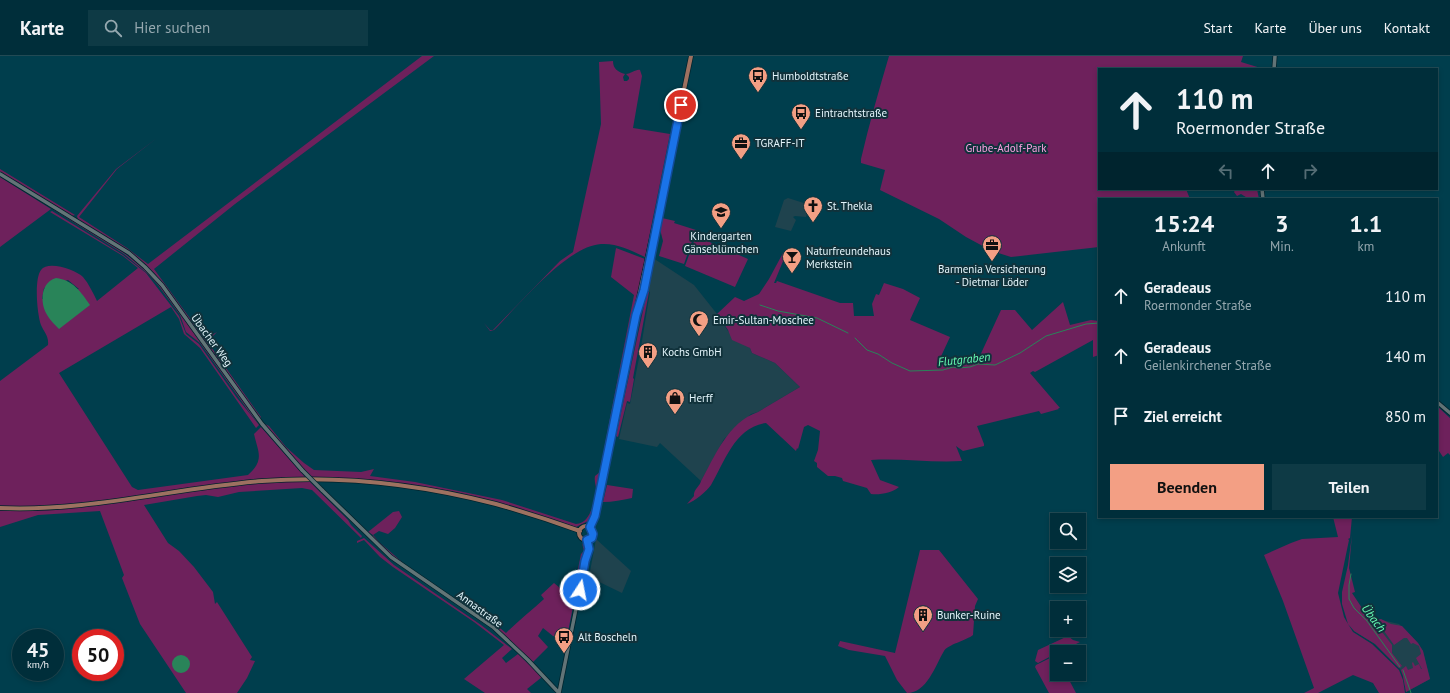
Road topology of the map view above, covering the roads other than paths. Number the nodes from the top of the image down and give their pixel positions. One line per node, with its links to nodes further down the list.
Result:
1 (691, 56): 8 (main road)
2 (1275, 56): 3 (main road)
3 (1274, 68)
4 (0, 174): 11 (main road, Übacher Weg, bridge)
5 (1438, 403): 6 (main road)
6 (1450, 413)
7 (0, 508): 9 (main road)
8 (590, 527): 9 (main road); 10 (main road)
9 (580, 531): 10 (main road)
10 (587, 540): 12 (main road)
11 (382, 550): 12 (main road, Annastraße)
12 (559, 693)

